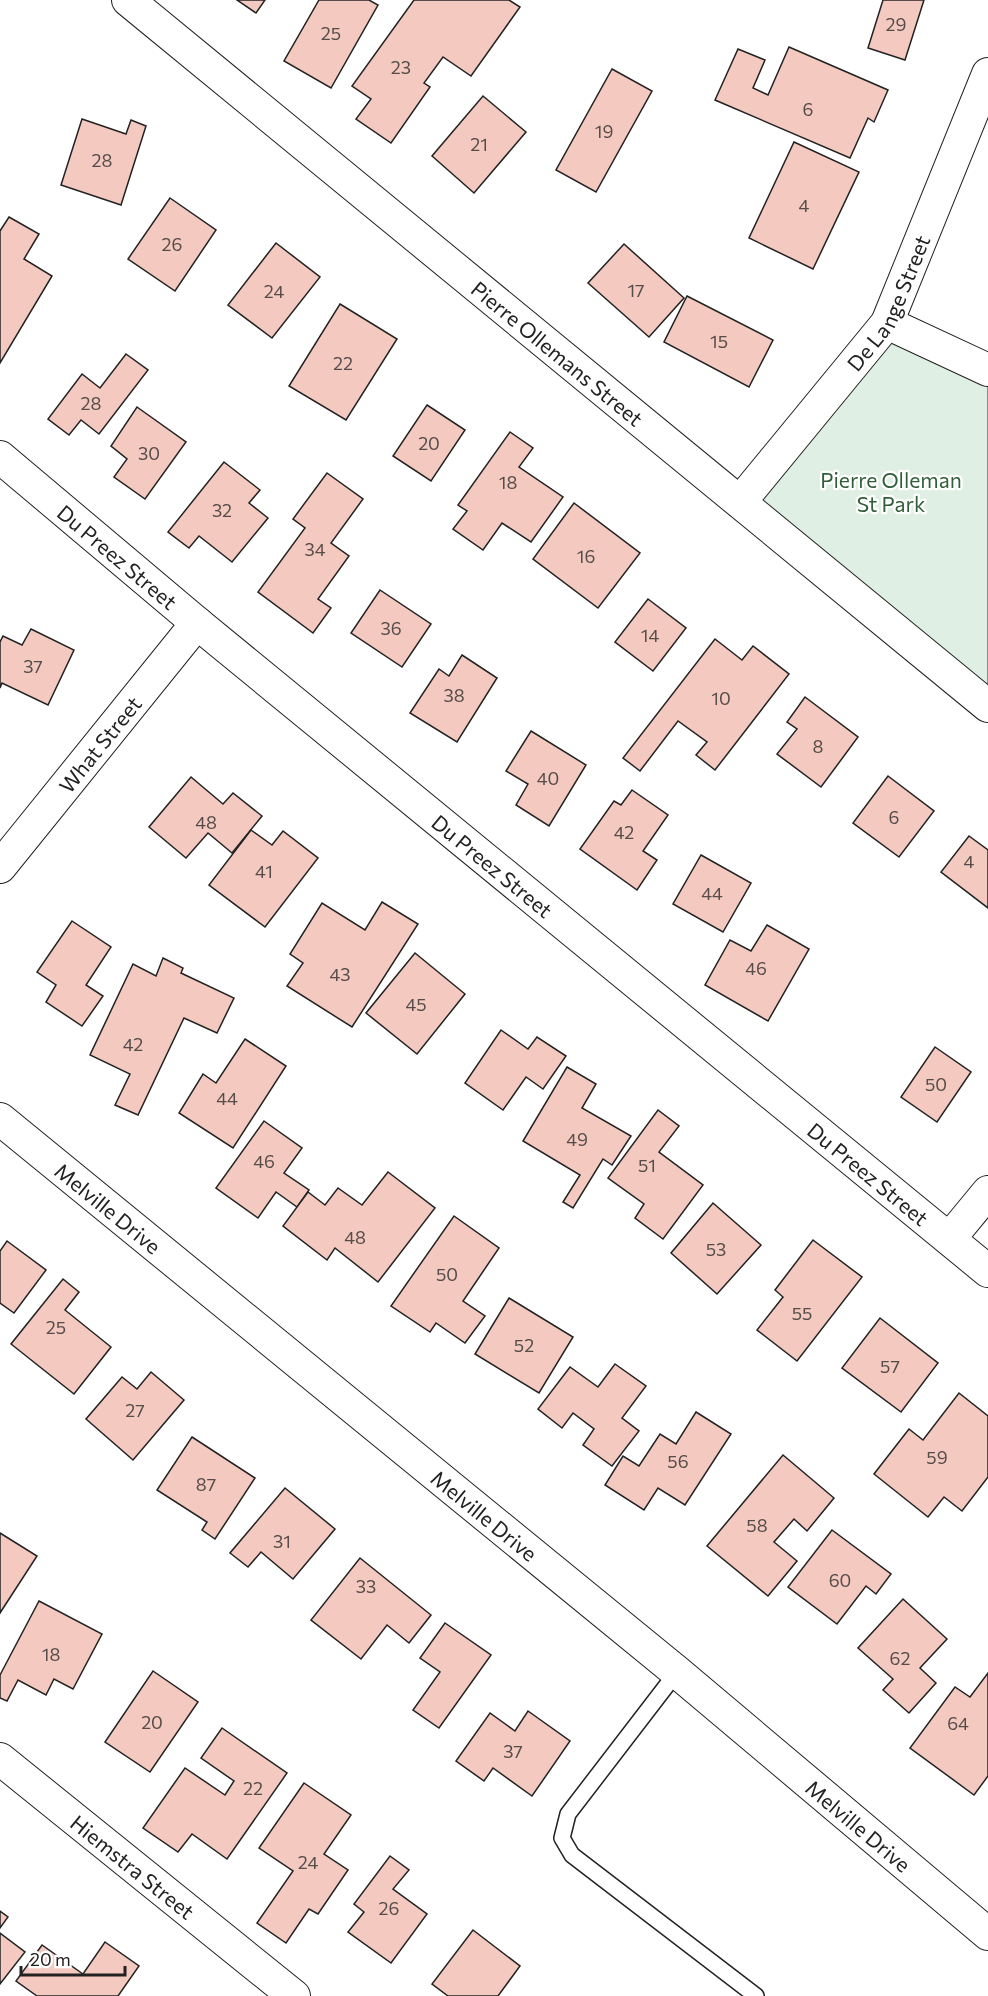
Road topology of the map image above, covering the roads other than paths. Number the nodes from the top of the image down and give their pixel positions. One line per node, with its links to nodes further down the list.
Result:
1 (128, 0): 6 (street, Pierre Ollemans Street)
2 (988, 74): 3 (street, De Lange Street)
3 (887, 323): 4 (street); 6 (street, De Lange Street)
4 (988, 370)
5 (0, 457): 7 (street, Du Preez Street)
6 (740, 502): 8 (street, Pierre Ollemans Street)
7 (197, 623): 9 (street, What Street); 12 (street, Du Preez Street)
8 (988, 706)
9 (0, 867)
10 (0, 1119): 14 (street, Melville Drive)
11 (988, 1192): 12 (street)
12 (950, 1238): 13 (street, Du Preez Street)
13 (988, 1271)
14 (676, 1672): 16 (street, Melville Drive); 19 (lane)
15 (0, 1759): 18 (street, Hiemstra Street)
16 (976, 1920): 17 (street, Melville Drive)
17 (988, 1935)
18 (294, 1996)
19 (756, 1996)

